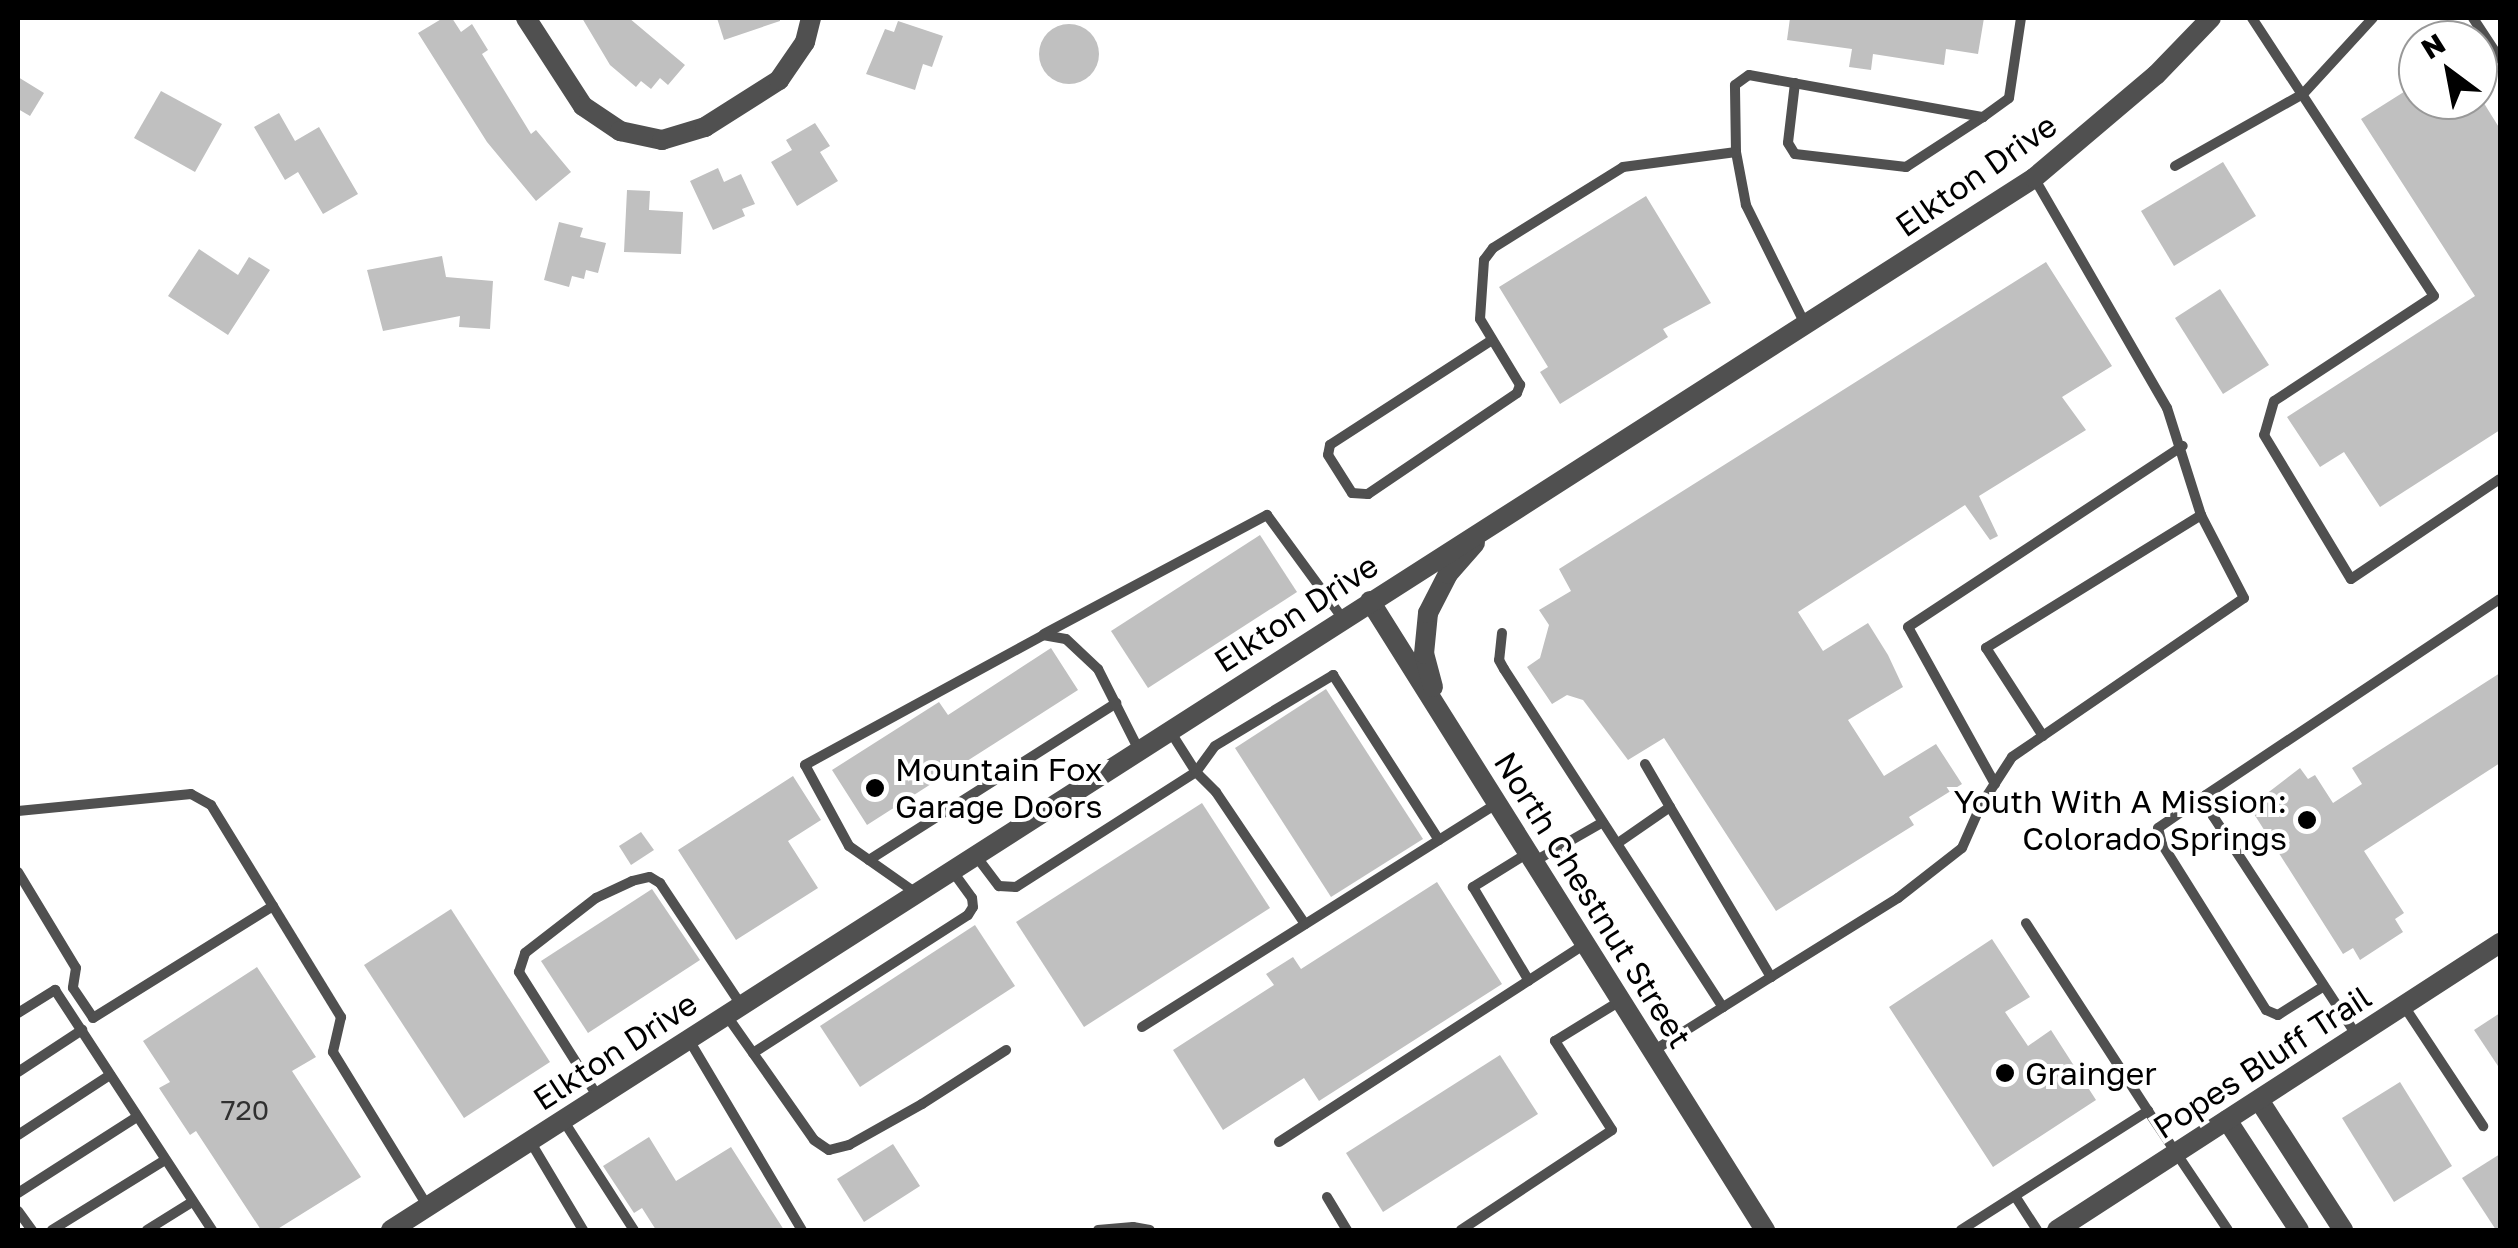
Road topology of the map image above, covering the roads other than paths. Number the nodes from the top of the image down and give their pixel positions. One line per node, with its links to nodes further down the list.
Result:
1 (526, 18): 2 (street)
2 (811, 18)
3 (2021, 18): 11 (lane)
4 (2211, 18): 14 (street, Elkton Drive)
5 (2252, 18): 10 (lane)
6 (2373, 18): 10 (lane)
7 (2473, 18): 8 (lane)
8 (2500, 60)
9 (1796, 83): 11 (lane); 11 (lane); 12 (lane)
10 (2303, 94): 13 (lane); 18 (lane)
11 (1984, 117)
12 (1736, 152): 15 (lane); 16 (lane)
13 (2174, 166)
14 (2034, 178): 15 (street, Elkton Drive); 17 (lane)
15 (1805, 325): 20 (street, Elkton Drive)
16 (1492, 340): 16 (lane)
17 (2183, 446): 19 (lane); 33 (lane)
18 (2500, 479)
19 (2201, 516): 29 (lane); 29 (lane)
20 (1502, 518): 22 (street, Elkton Drive); 28 (street)
21 (2500, 600): 34 (lane)
22 (1370, 601): 23 (street, Elkton Drive); 28 (street, North Chestnut Street)
23 (1343, 619): 25 (lane); 27 (street, Elkton Drive)
24 (1502, 632): 38 (lane)
25 (1043, 634): 26 (lane); 43 (lane)
26 (1116, 703): 30 (lane); 43 (lane)
27 (1169, 730): 30 (street, Elkton Drive); 32 (lane)
28 (1452, 730): 35 (street, North Chestnut Street)
29 (2043, 736): 33 (lane)
30 (1139, 750): 41 (street, Elkton Drive)
31 (1645, 764): 36 (lane)
32 (1196, 772): 39 (lane); 41 (lane); 49 (lane)
33 (1995, 784): 52 (lane)
34 (2206, 795): 54 (lane); 54 (lane)
35 (1497, 803): 39 (lane); 42 (street, North Chestnut Street)
36 (1670, 807): 40 (lane); 52 (lane)
37 (18, 812): 47 (lane)
38 (1603, 822): 40 (lane); 42 (lane)
39 (1438, 840): 49 (lane)
40 (1618, 843): 57 (lane)
41 (976, 855): 44 (street, Elkton Drive)
42 (1531, 857): 51 (street, North Chestnut Street); 53 (lane)
43 (869, 860): 46 (lane)
44 (952, 870): 46 (street, Elkton Drive); 66 (lane)
45 (18, 872): 47 (lane)
46 (916, 893): 58 (street, Elkton Drive)
47 (274, 906): 85 (lane)
48 (2026, 923): 71 (lane)
49 (1305, 924): 60 (lane)
50 (2500, 943): 56 (street, Popes Bluff Trail)
51 (1585, 944): 53 (lane); 55 (street, North Chestnut Street)
52 (1771, 977): 57 (lane)
53 (1528, 981): 78 (lane)
54 (2324, 986): 62 (lane)
55 (1621, 1001): 65 (street, North Chestnut Street); 98 (lane)
56 (2404, 1006): 62 (street, Popes Bluff Trail); 75 (lane)
57 (1722, 1008): 65 (lane)
58 (734, 1010): 63 (street, Elkton Drive); 66 (lane); 69 (lane)
59 (18, 1013): 61 (lane)
60 (1142, 1026)
61 (82, 1030): 67 (lane); 68 (lane)
62 (2357, 1036): 70 (street, Popes Bluff Trail)
63 (688, 1040): 69 (street, Elkton Drive); 94 (lane)
64 (1006, 1050): 66 (lane)
65 (1653, 1052): 99 (street, North Chestnut Street)
66 (752, 1053)
67 (18, 1072)
68 (110, 1075): 72 (lane); 76 (lane)
69 (598, 1097): 73 (street, Elkton Drive)
70 (2259, 1100): 74 (street, Popes Bluff Trail); 105 (street)
71 (2148, 1111): 79 (lane); 83 (lane)
72 (137, 1117): 80 (lane); 81 (lane)
73 (563, 1120): 77 (street, Elkton Drive); 93 (lane)
74 (2228, 1120): 79 (street, Popes Bluff Trail); 104 (street)
75 (2482, 1126)
76 (18, 1135)
77 (530, 1141): 85 (street, Elkton Drive); 92 (lane)
78 (1279, 1142)
79 (2176, 1154): 102 (street, Popes Bluff Trail); 103 (lane)
80 (165, 1160): 84 (lane); 88 (lane)
81 (18, 1193)
82 (1328, 1196): 97 (lane)
83 (2015, 1196): 100 (lane); 101 (lane)
84 (192, 1202): 89 (lane); 90 (lane)
85 (428, 1207): 91 (street, Elkton Drive)
86 (18, 1211): 87 (lane)
87 (32, 1230)
88 (52, 1230)
89 (147, 1230)
90 (212, 1230)
91 (391, 1230)
92 (583, 1230)
93 (634, 1230)
94 (802, 1230)
95 (1098, 1230): 96 (lane)
96 (1150, 1230)
97 (1348, 1230)
98 (1461, 1230)
99 (1765, 1230)
100 (1961, 1230)
101 (2037, 1230)
102 (2057, 1230)
103 (2228, 1230)
104 (2299, 1230)
105 (2343, 1230)

